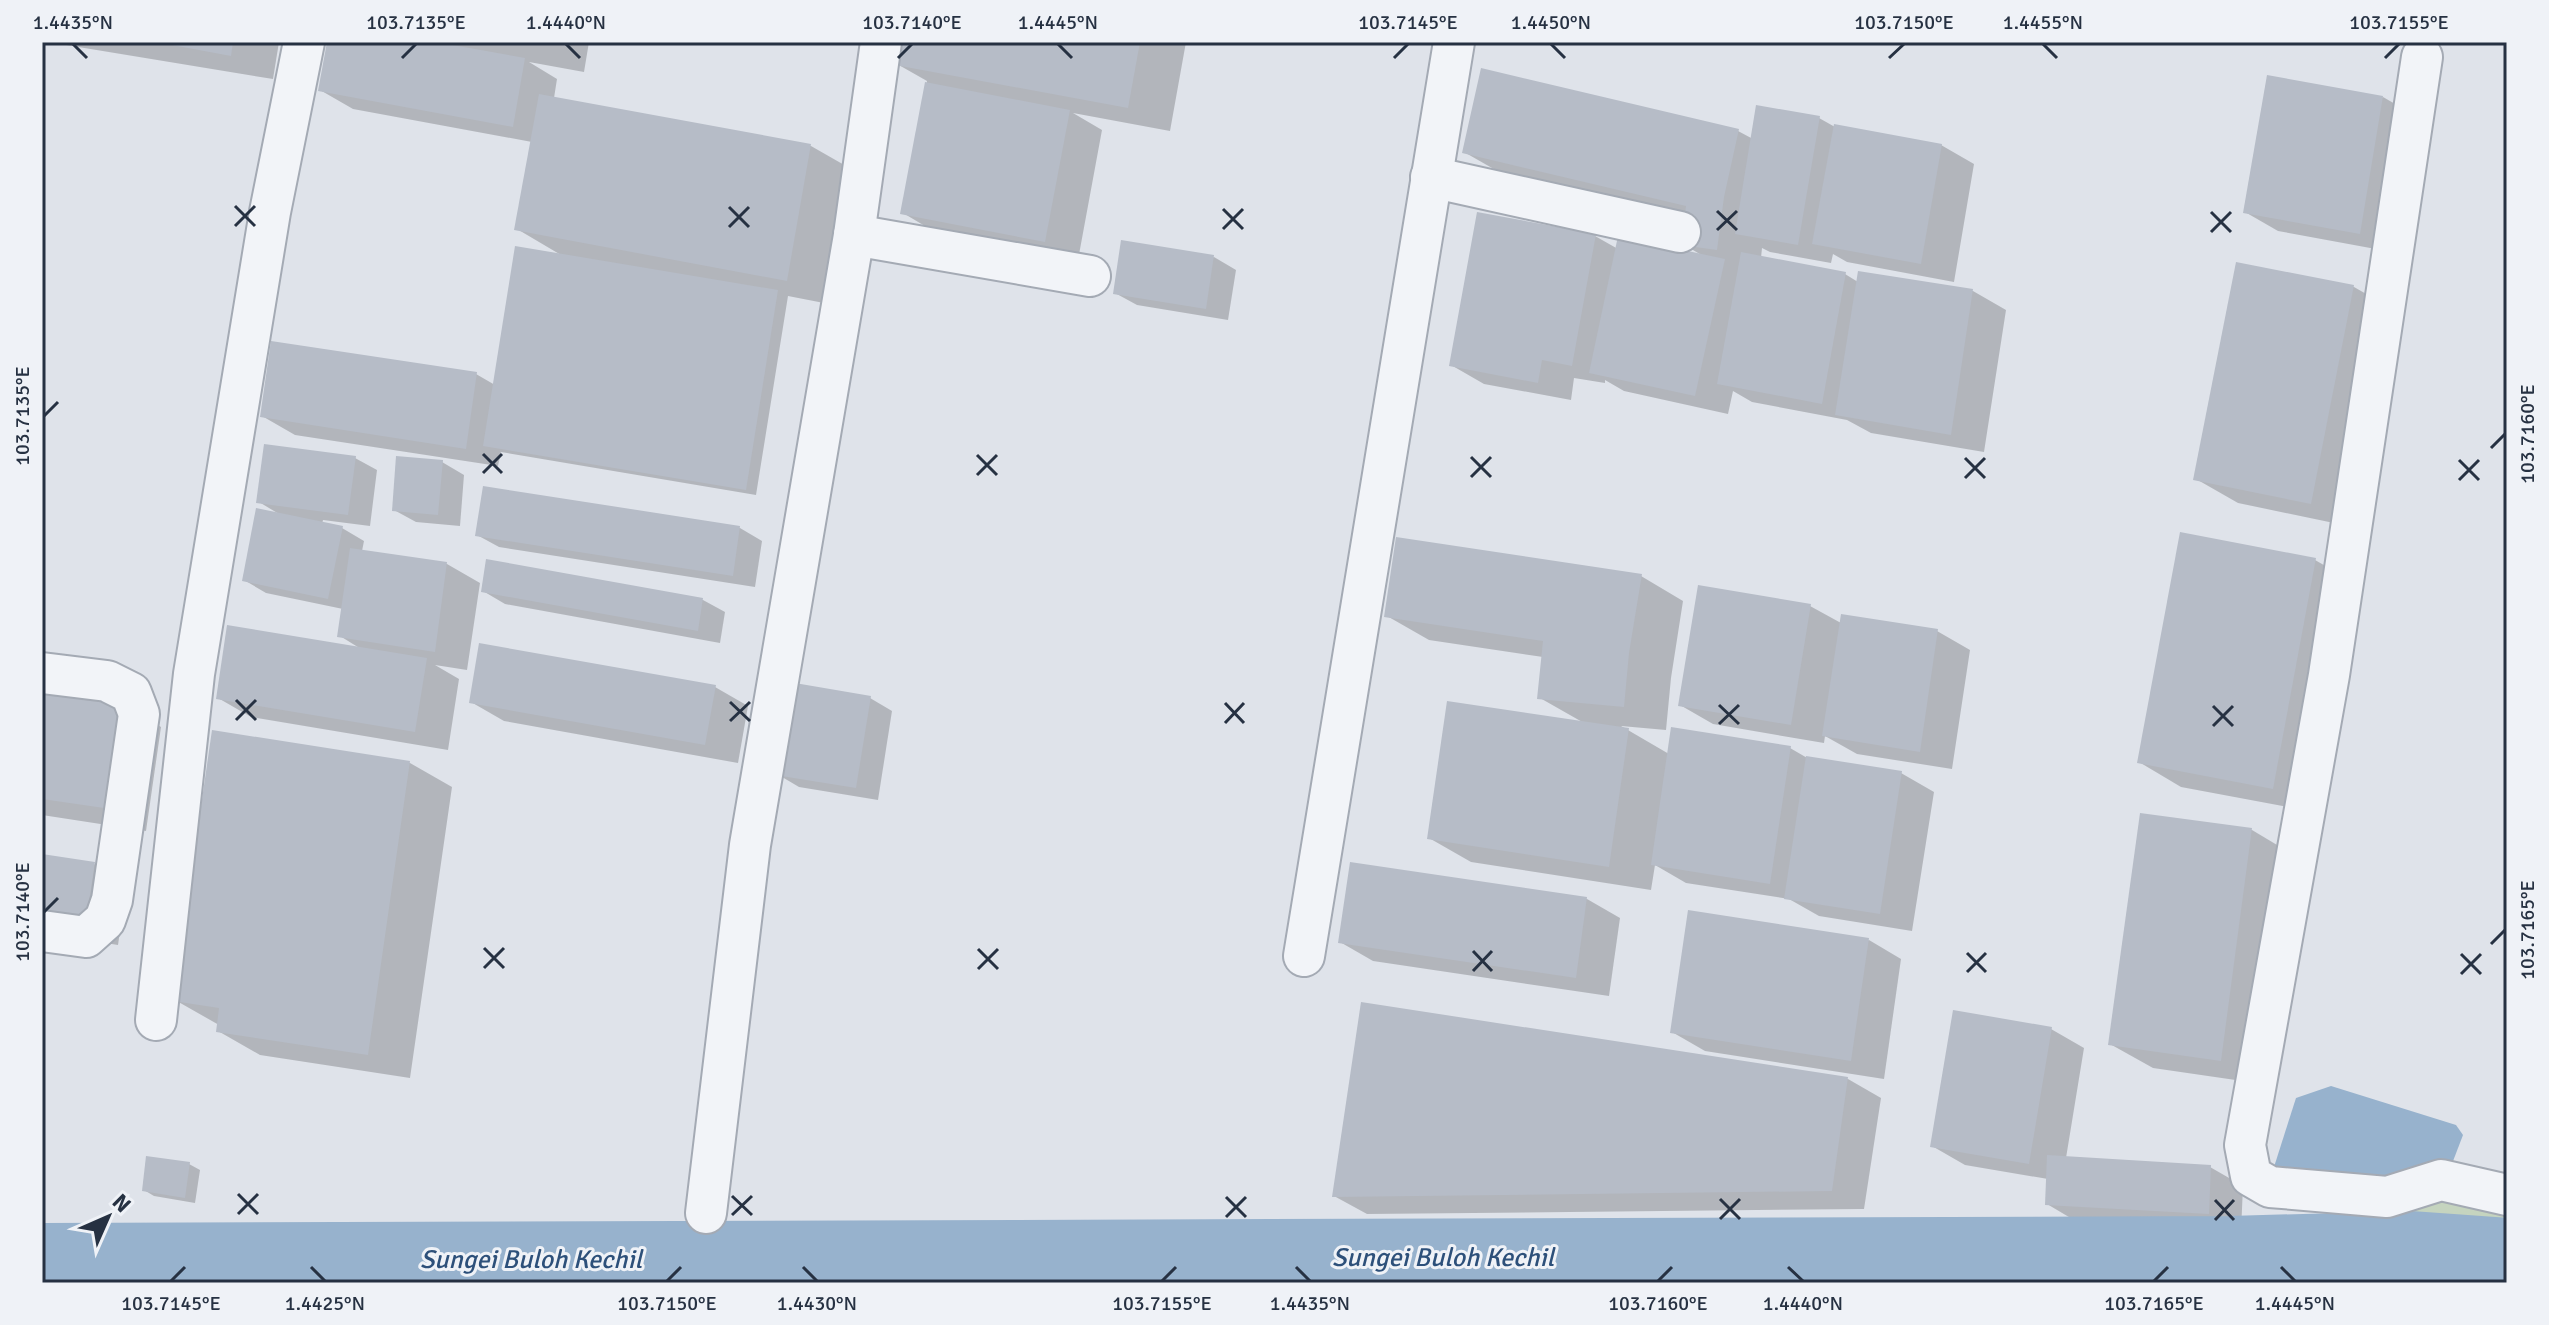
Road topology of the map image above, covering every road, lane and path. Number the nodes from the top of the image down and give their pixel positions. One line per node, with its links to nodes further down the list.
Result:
1 (304, 42): 12 (lane)
2 (881, 42): 7 (lane)
3 (1454, 42): 5 (lane)
4 (2422, 57): 13 (lane)
5 (1431, 177): 6 (lane); 11 (lane)
6 (1680, 232)
7 (854, 235): 8 (lane); 14 (lane)
8 (1090, 276)
9 (42, 673): 10 (lane)
10 (42, 931)
11 (1304, 956)
12 (156, 1020)
13 (2507, 1195)
14 (706, 1213)

